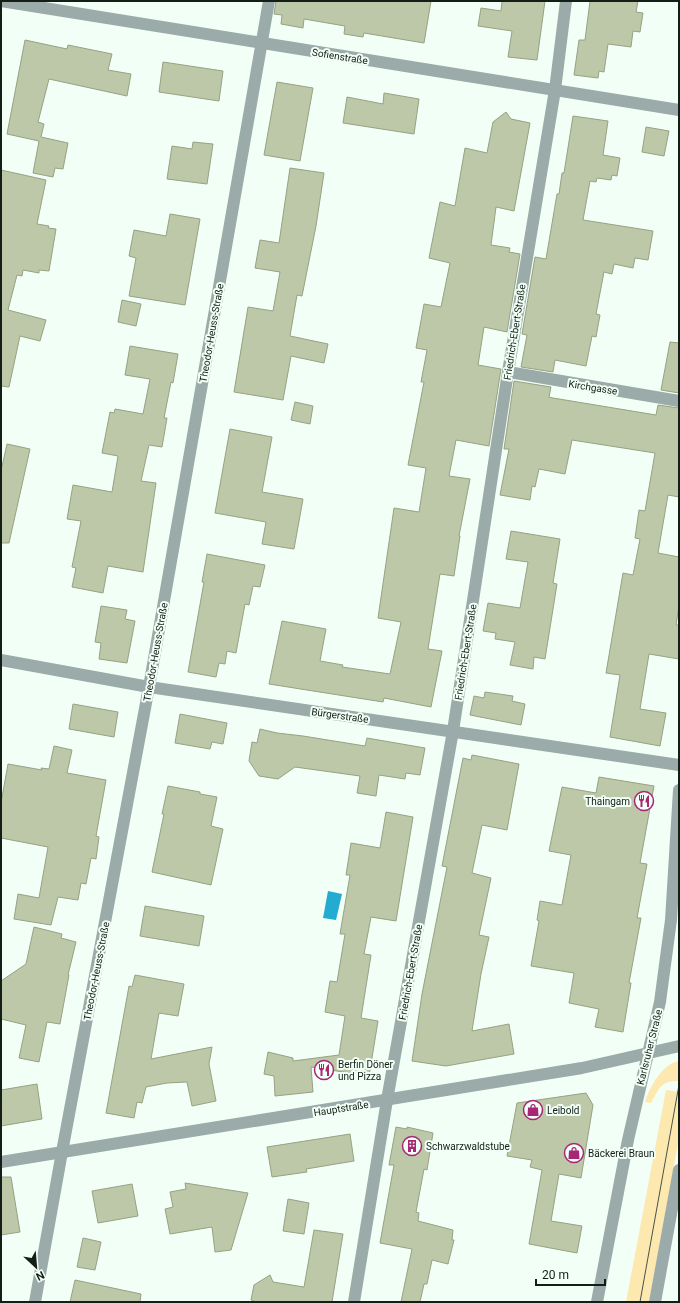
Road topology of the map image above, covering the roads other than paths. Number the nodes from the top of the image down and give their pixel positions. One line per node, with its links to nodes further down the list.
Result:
1 (269, 1): 4 (street, Theodor-Heuss-Straße)
2 (566, 1): 5 (street, Friedrich-Ebert-Straße)
3 (1, 2): 4 (street, Sofienstraße)
4 (262, 44): 5 (street, Sofienstraße); 10 (street, Theodor-Heuss-Straße)
5 (555, 90): 6 (street, Sofienstraße); 7 (street, Friedrich-Ebert-Straße)
6 (679, 110)
7 (508, 372): 8 (street, Kirchgasse); 11 (street, Friedrich-Ebert-Straße)
8 (679, 401)
9 (1, 660): 10 (street, Bürgerstraße)
10 (149, 687): 11 (street, Bürgerstraße); 17 (street, Theodor-Heuss-Straße)
11 (453, 731): 12 (street, Bürgerstraße); 16 (street, Friedrich-Ebert-Straße)
12 (679, 765)
13 (679, 790): 15 (street, Karlsruher Straße)
14 (679, 1046): 15 (street, Hauptstraße)
15 (648, 1053): 16 (street, Hauptstraße); 22 (street, Karlsruher Straße)
16 (387, 1100): 17 (street, Hauptstraße); 21 (street, Friedrich-Ebert-Straße)
17 (62, 1152): 18 (street, Hauptstraße); 20 (street, Theodor-Heuss-Straße)
18 (1, 1162)
19 (679, 1170): 23 (street)
20 (35, 1302)
21 (354, 1302)
22 (597, 1302)
23 (655, 1302)

